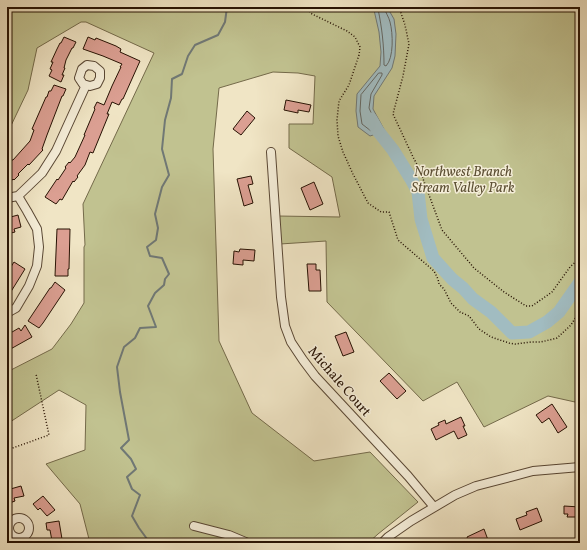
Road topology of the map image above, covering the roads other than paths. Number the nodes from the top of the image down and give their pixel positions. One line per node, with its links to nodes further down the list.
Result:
1 (86, 85): 3 (street)
2 (271, 152): 7 (street, Michale Court)
3 (18, 196): 4 (street); 5 (street)
4 (7, 198)
5 (7, 313)
6 (580, 467): 7 (street)
7 (434, 507): 12 (street)
8 (194, 526): 11 (street)
9 (8, 528): 10 (street); 10 (street)
10 (24, 541)
11 (248, 543)
12 (382, 543)

